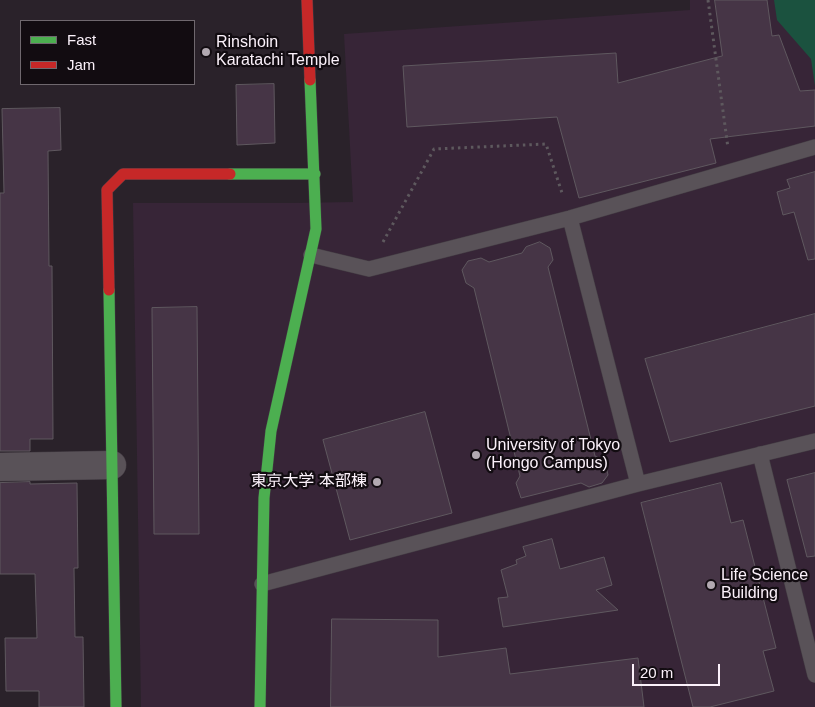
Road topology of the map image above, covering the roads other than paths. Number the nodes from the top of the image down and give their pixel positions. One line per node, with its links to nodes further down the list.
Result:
1 (307, 0): 3 (street)
2 (815, 147): 4 (lane)
3 (314, 174): 5 (street); 8 (street)
4 (570, 218): 5 (lane); 10 (lane)
5 (311, 255): 11 (street)
6 (815, 441): 7 (lane)
7 (760, 454): 10 (lane); 12 (lane)
8 (112, 465): 9 (street); 13 (street)
9 (0, 466)
10 (638, 484): 11 (lane)
11 (262, 584): 14 (street)
12 (815, 675)
13 (116, 707)
14 (260, 707)

